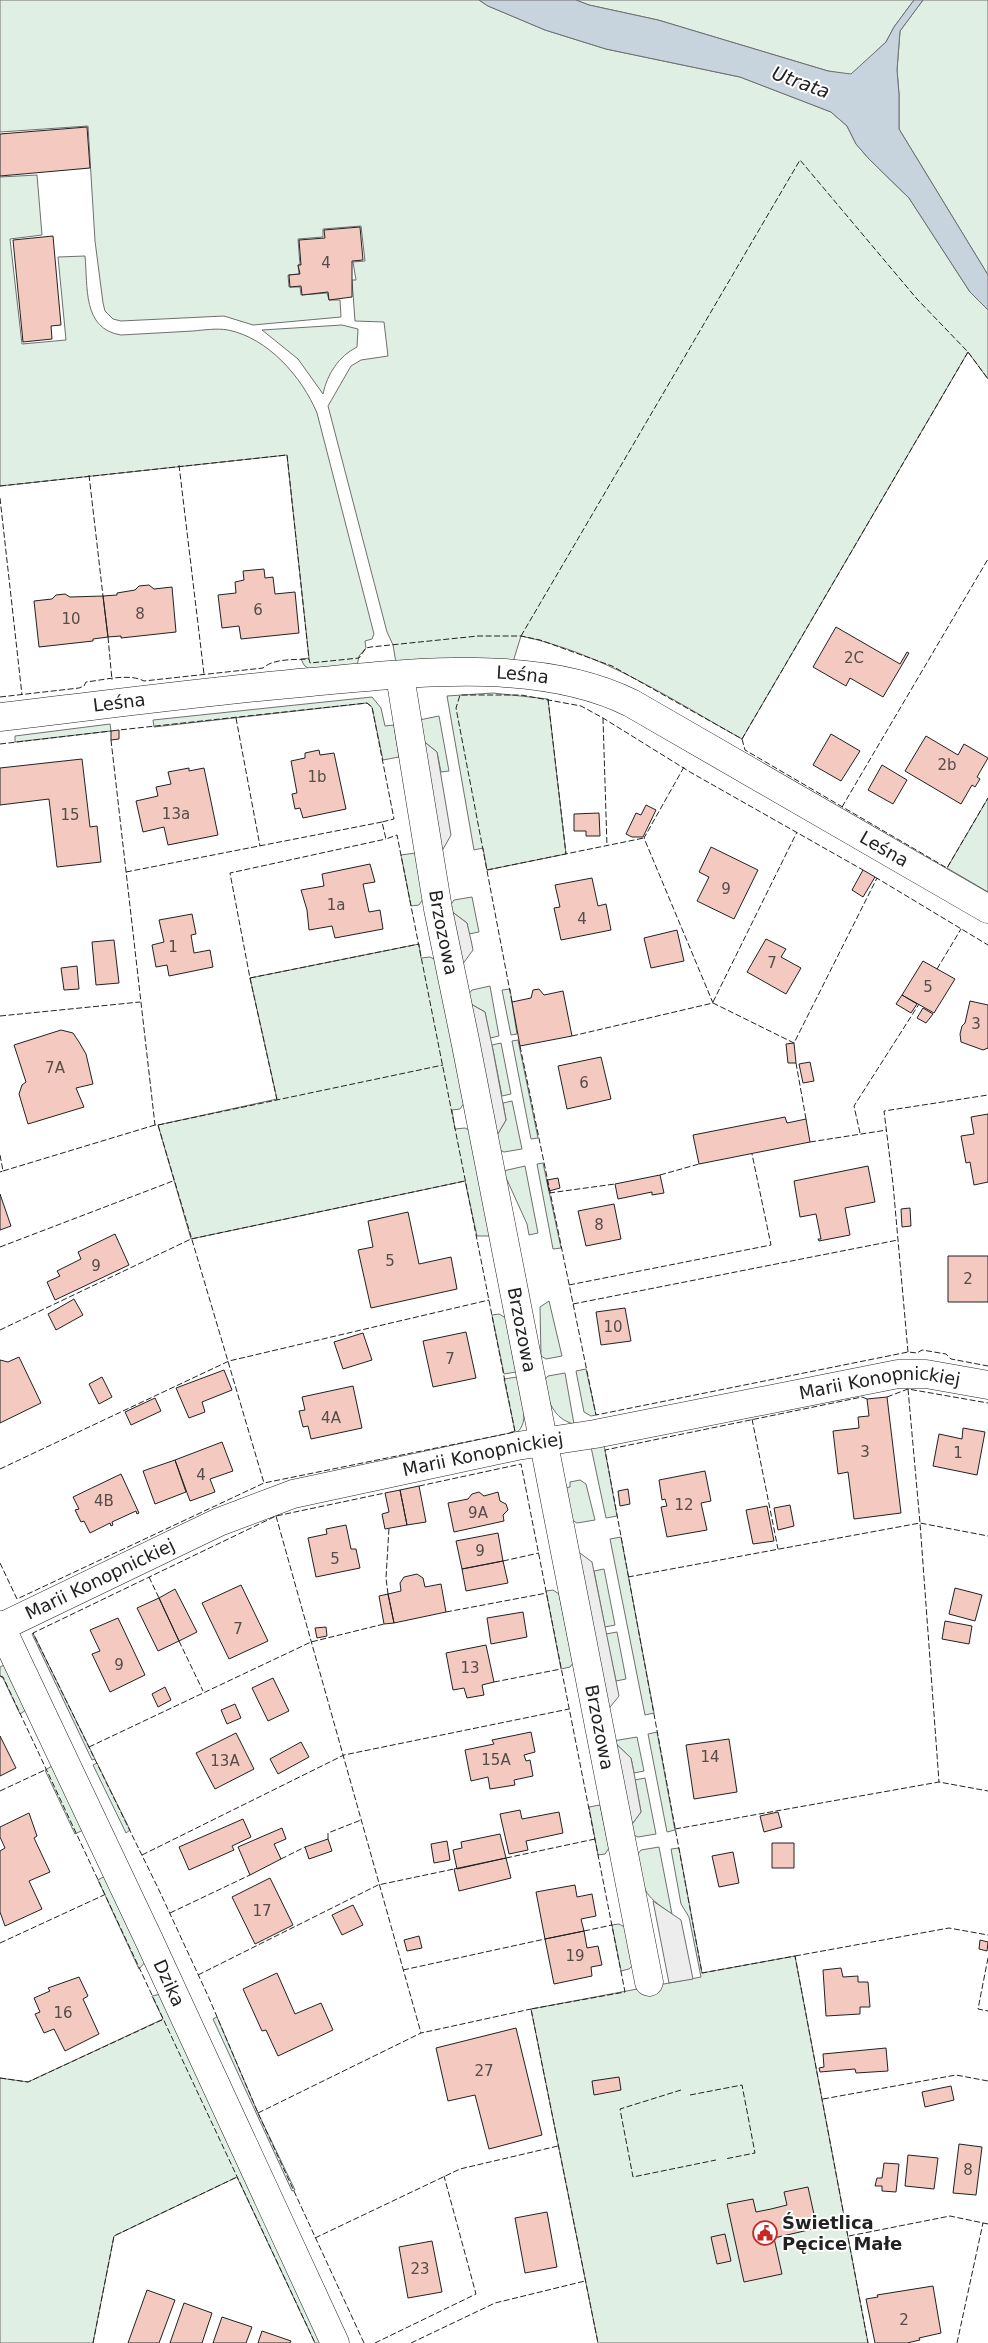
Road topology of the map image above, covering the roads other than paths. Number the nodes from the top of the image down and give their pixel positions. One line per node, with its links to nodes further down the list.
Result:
1 (400, 676): 2 (street, Leśna); 3 (street, Leśna); 5 (street, Brzozowa)
2 (0, 716)
3 (988, 909)
4 (988, 1385): 5 (street, Marii Konopnickiej)
5 (543, 1443): 6 (street, Marii Konopnickiej); 7 (street, Brzozowa)
6 (0, 1626): 8 (street, Dzika)
7 (649, 1982)
8 (335, 2343)

